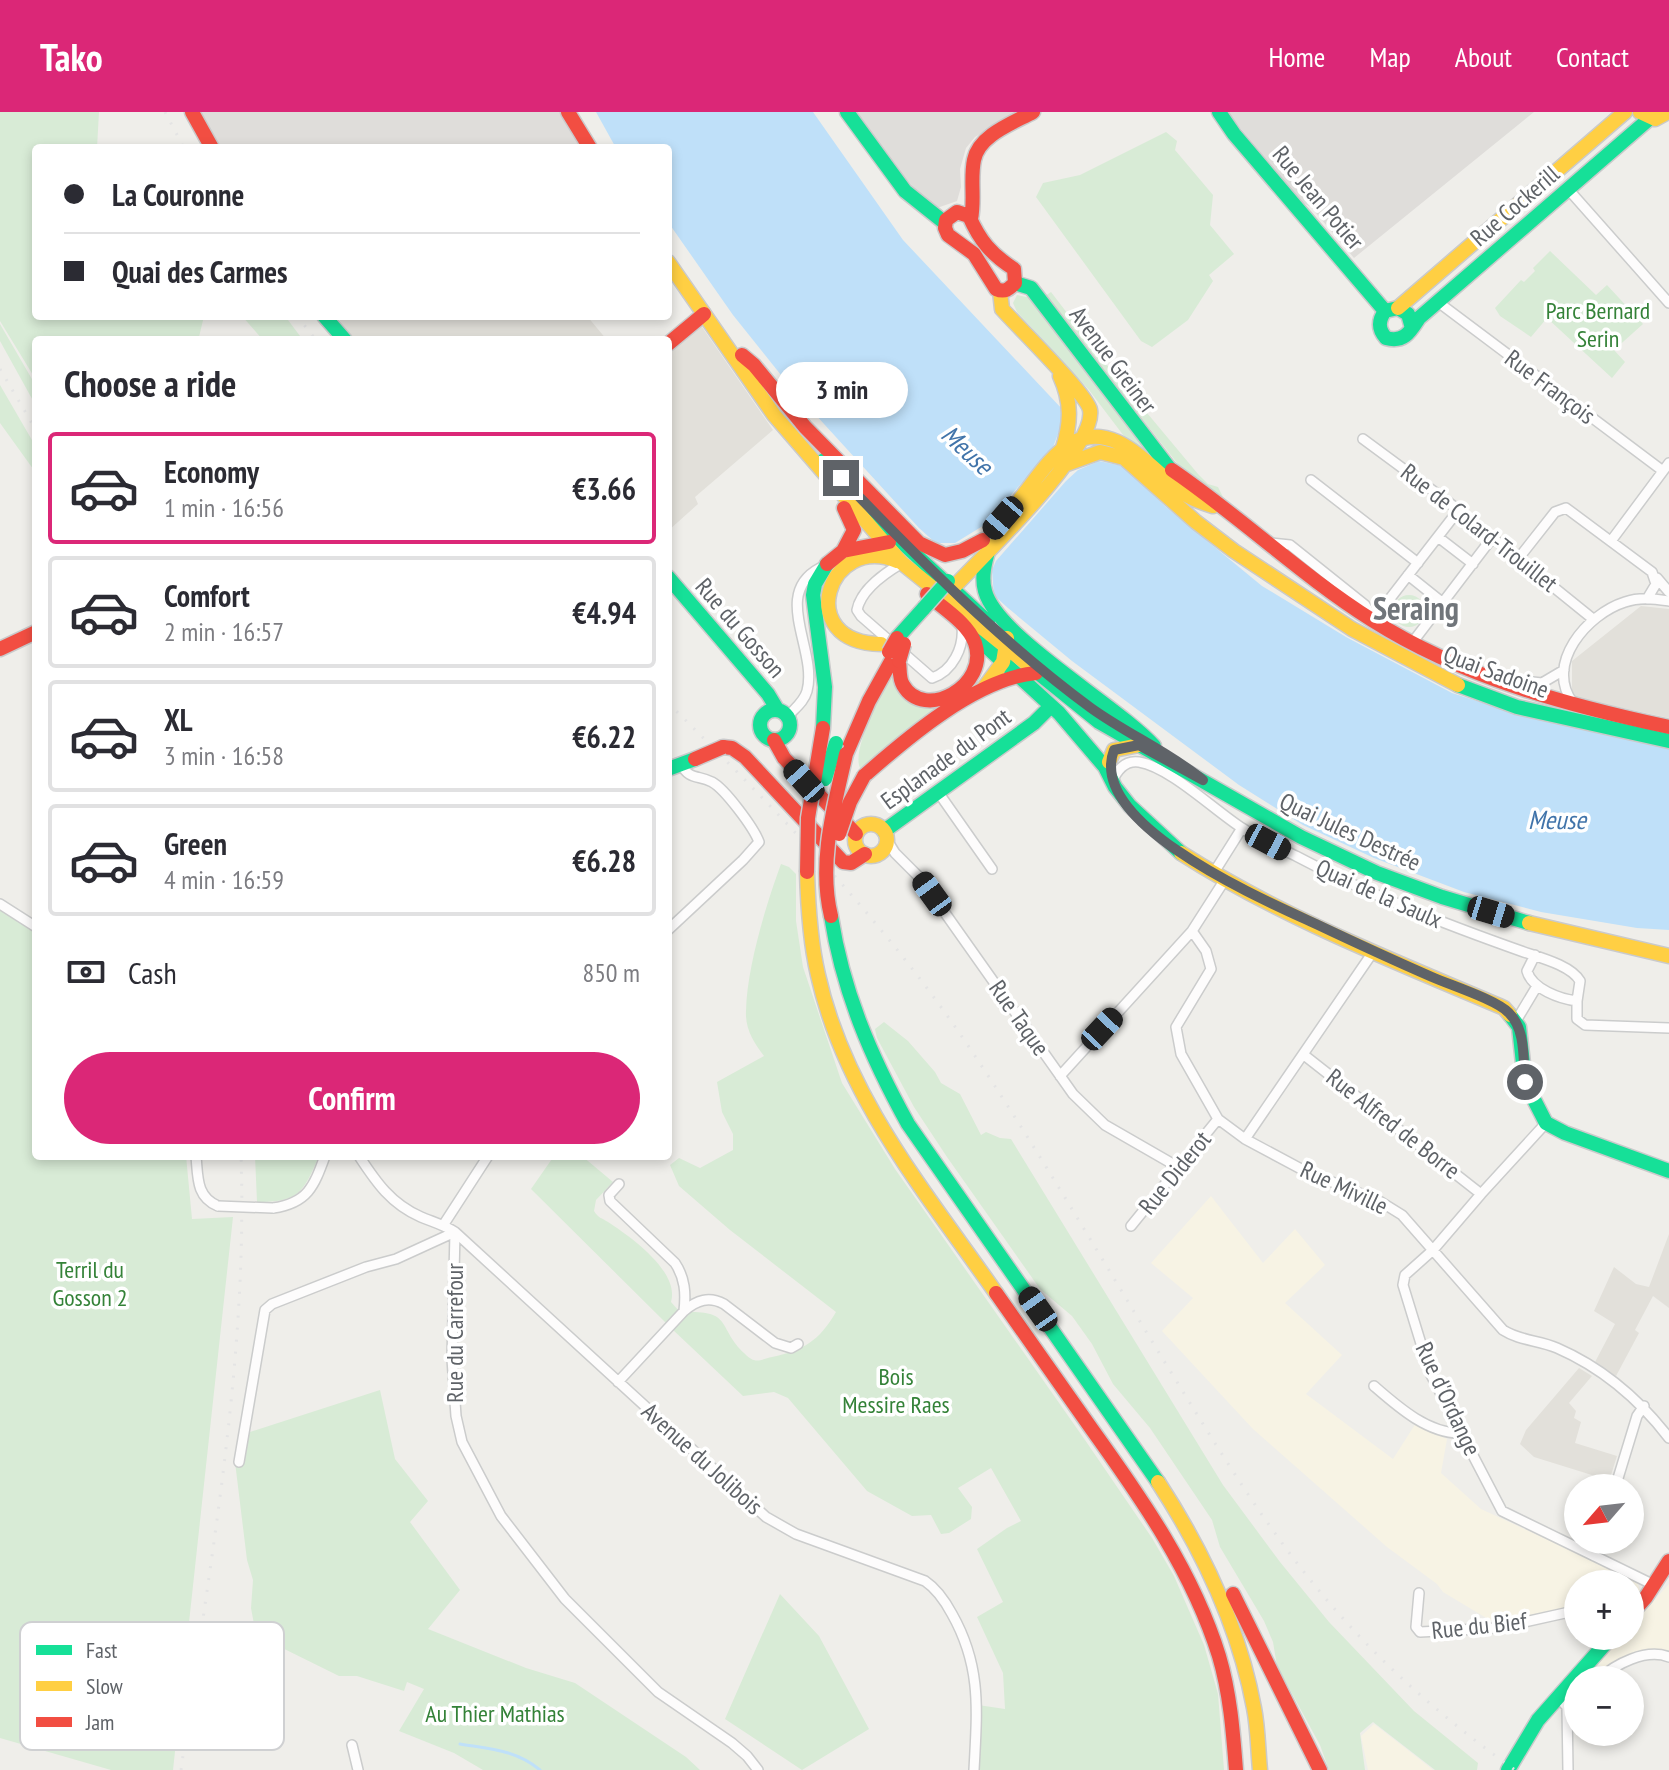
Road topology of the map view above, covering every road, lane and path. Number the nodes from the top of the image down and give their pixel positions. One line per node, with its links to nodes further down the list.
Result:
1 (192, 112): 9 (main road)
2 (568, 112): 10 (main road)
3 (578, 112): 11 (main road)
4 (847, 112): 14 (main road)
5 (1033, 112): 13 (main road)
6 (1219, 112): 25 (main road, Rue Jean Potier)
7 (1625, 112): 25 (main road, Rue Cockerill)
8 (1657, 117): 12 (main road, Rue Cockerill)
9 (210, 144)
10 (588, 144)
11 (598, 144)
12 (1568, 189): 23 (main road, Rue Cockerill); 24 (street)
13 (975, 193): 14 (main road); 15 (main road)
14 (950, 217): 15 (main road); 16 (main road)
15 (972, 223): 16 (main road); 18 (main road)
16 (959, 240): 20 (main road)
17 (672, 252): 31 (main road)
18 (1001, 263): 20 (main road); 21 (main road)
19 (672, 268): 26 (main road)
20 (988, 275): 22 (main road)
21 (1015, 283): 22 (main road); 38 (main road, Avenue Greiner)
22 (1000, 291): 32 (main road)
23 (1438, 302): 28 (main road, Rue Cockerill); 37 (street, Rue François)
24 (1669, 303)
25 (1392, 309): 28 (main road); 28 (main road)
26 (704, 314): 30 (main road); 36 (main road)
27 (328, 320): 29 (main road)
28 (1412, 328)
29 (342, 336)
30 (672, 341)
31 (742, 355): 47 (main road); 48 (main road)
32 (1057, 369): 33 (main road); 35 (main road)
33 (1089, 435): 35 (main road); 40 (main road)
34 (1363, 439): 42 (street, Rue de Colard-Trouillet)
35 (1064, 457): 47 (main road); 50 (main road)
36 (818, 467): 46 (main road); 49 (main road)
37 (1666, 467): 45 (street)
38 (1172, 470): 40 (main road, Avenue Greiner); 41 (main road, Avenue Greiner)
39 (1311, 480): 53 (street)
40 (1195, 500): 41 (main road); 50 (main road, Avenue Greiner)
41 (1226, 510): 64 (main road, Quai Sadoine)
42 (1457, 512): 43 (street); 44 (street, Rue de Colard-Trouillet)
43 (1438, 537): 53 (street); 55 (street)
44 (1492, 538): 51 (street, Rue de Colard-Trouillet); 55 (street)
45 (1611, 541): 51 (street); 57 (street)
46 (882, 542): 48 (main road); 49 (main road); 52 (main road)
47 (987, 544): 59 (main road); 84 (main road)
48 (905, 545): 59 (main road)
49 (843, 551): 54 (main road)
50 (1242, 555): 83 (main road, Quai Sadoine)
51 (1518, 559): 66 (street, Rue de Colard-Trouillet)
52 (902, 563): 59 (main road); 65 (main road); 65 (street); 70 (main road)
53 (1418, 563): 56 (street)
54 (827, 564): 79 (street); 96 (main road, bridge)
55 (1473, 564): 63 (street)
56 (1408, 575): 63 (street); 64 (street)
57 (1654, 576): 60 (street); 61 (street)
58 (672, 582): 79 (main road, Rue du Gosson)
59 (945, 584): 65 (main road); 70 (main road, bridge); 71 (main road, Quai Jules Destrée)
60 (1669, 592)
61 (1647, 599): 62 (street); 66 (street)
62 (1669, 601)
63 (1443, 603): 68 (street)
64 (1367, 617): 68 (main road, Quai Sadoine)
65 (962, 619): 70 (main road); 71 (main road)
66 (1593, 619): 72 (street)
67 (32, 634): 69 (main road)
68 (1412, 643): 75 (main road, Quai Sadoine)
69 (0, 649)
70 (894, 649): 85 (main road)
71 (1006, 650): 73 (main road, Quai Jules Destrée); 74 (main road); 76 (main road); 84 (main road, Quai Jules Destrée)
72 (1564, 670): 75 (street); 77 (street)
73 (1036, 673): 74 (main road); 84 (main road, Quai Jules Destrée)
74 (1018, 675): 76 (main road); 78 (main road)
75 (1501, 680): 77 (main road, Quai Sadoine)
76 (982, 690): 98 (main road, bridge)
77 (1574, 704): 80 (main road, Quai Sadoine)
78 (1055, 710): 81 (main road); 86 (main road); 89 (main road, Esplanade du Pont)
79 (782, 713): 82 (main road); 82 (main road)
80 (1669, 727)
81 (1083, 739): 86 (main road); 88 (main road)
82 (774, 740): 91 (main road)
83 (1669, 741)
84 (1146, 746): 86 (main road); 104 (main road, Quai Jules Destrée)
85 (841, 748): 96 (main road, bridge); 98 (main road, bridge)
86 (1109, 754): 88 (main road)
87 (681, 764): 93 (main road, bridge); 100 (street)
88 (1112, 782): 90 (street, Quai de la Saulx); 95 (main road)
89 (938, 792): 92 (main road, Esplanade du Pont); 94 (street)
90 (1242, 828): 95 (street); 103 (street, Quai de la Saulx)
91 (856, 834): 92 (main road, Esplanade du Pont); 93 (main road)
92 (886, 836): 93 (main road, Esplanade du Pont); 110 (street, Rue Taque)
93 (865, 854)
94 (992, 869)
95 (1219, 878): 101 (street); 102 (main road)
96 (807, 880): 150 (main road)
97 (0, 904): 99 (street)
98 (831, 916): 133 (main road)
99 (32, 924)
100 (672, 926)
101 (1192, 931): 110 (street); 111 (street)
102 (1373, 952): 107 (main road); 109 (street)
103 (1535, 955): 105 (street); 106 (street, Quai de la Saulx)
104 (1669, 956)
105 (1537, 986): 106 (street); 107 (street)
106 (1577, 1001): 108 (street)
107 (1516, 1021): 112 (main road)
108 (1669, 1028)
109 (1304, 1055): 113 (street); 121 (street, Rue Alfred de Borre)
110 (1060, 1076): 118 (street, Rue Taque)
111 (1218, 1119): 113 (street, Rue Miville); 118 (street, Rue Diderot)
112 (1546, 1123): 119 (main road); 121 (street)
113 (1245, 1139): 125 (street, Rue Miville)
114 (196, 1160): 115 (street, bridge)
115 (324, 1160)
116 (362, 1160): 122 (street, Avenue du Jolibois)
117 (485, 1160): 122 (street)
118 (1178, 1167): 123 (street, Rue Diderot)
119 (1669, 1171)
120 (619, 1184): 126 (street)
121 (1481, 1194): 125 (street)
122 (444, 1224): 124 (street, Avenue du Jolibois)
123 (1131, 1226)
124 (455, 1232): 128 (street, Avenue du Jolibois); 134 (street, Rue du Carrefour); 148 (street, Rue du Carrefour)
125 (1433, 1250): 130 (street, Rue Miville); 131 (street, Rue d'Ordange)
126 (684, 1311): 127 (street); 128 (street)
127 (798, 1344)
128 (618, 1382): 149 (street, Avenue du Jolibois)
129 (1374, 1386): 131 (street)
130 (1644, 1406): 132 (street, Rue Miville); 135 (street)
131 (1461, 1433): 136 (street, Rue d'Ordange)
132 (1669, 1438)
133 (1141, 1456): 151 (main road); 152 (main road)
134 (239, 1462)
135 (1619, 1474)
136 (1594, 1556): 138 (street)
137 (1669, 1561): 138 (main road)
138 (1654, 1585): 140 (main road)
139 (1419, 1593): 141 (street, Rue du Bief)
140 (1644, 1598)
141 (1564, 1613)
142 (1601, 1650): 145 (main road)
143 (1669, 1657): 144 (street)
144 (1618, 1666)
145 (1562, 1701): 153 (main road); 154 (street)
146 (352, 1745): 147 (street)
147 (357, 1770)
148 (758, 1770)
149 (974, 1770)
150 (1236, 1770)
151 (1260, 1770)
152 (1320, 1770)
153 (1508, 1770)
154 (1568, 1770)

